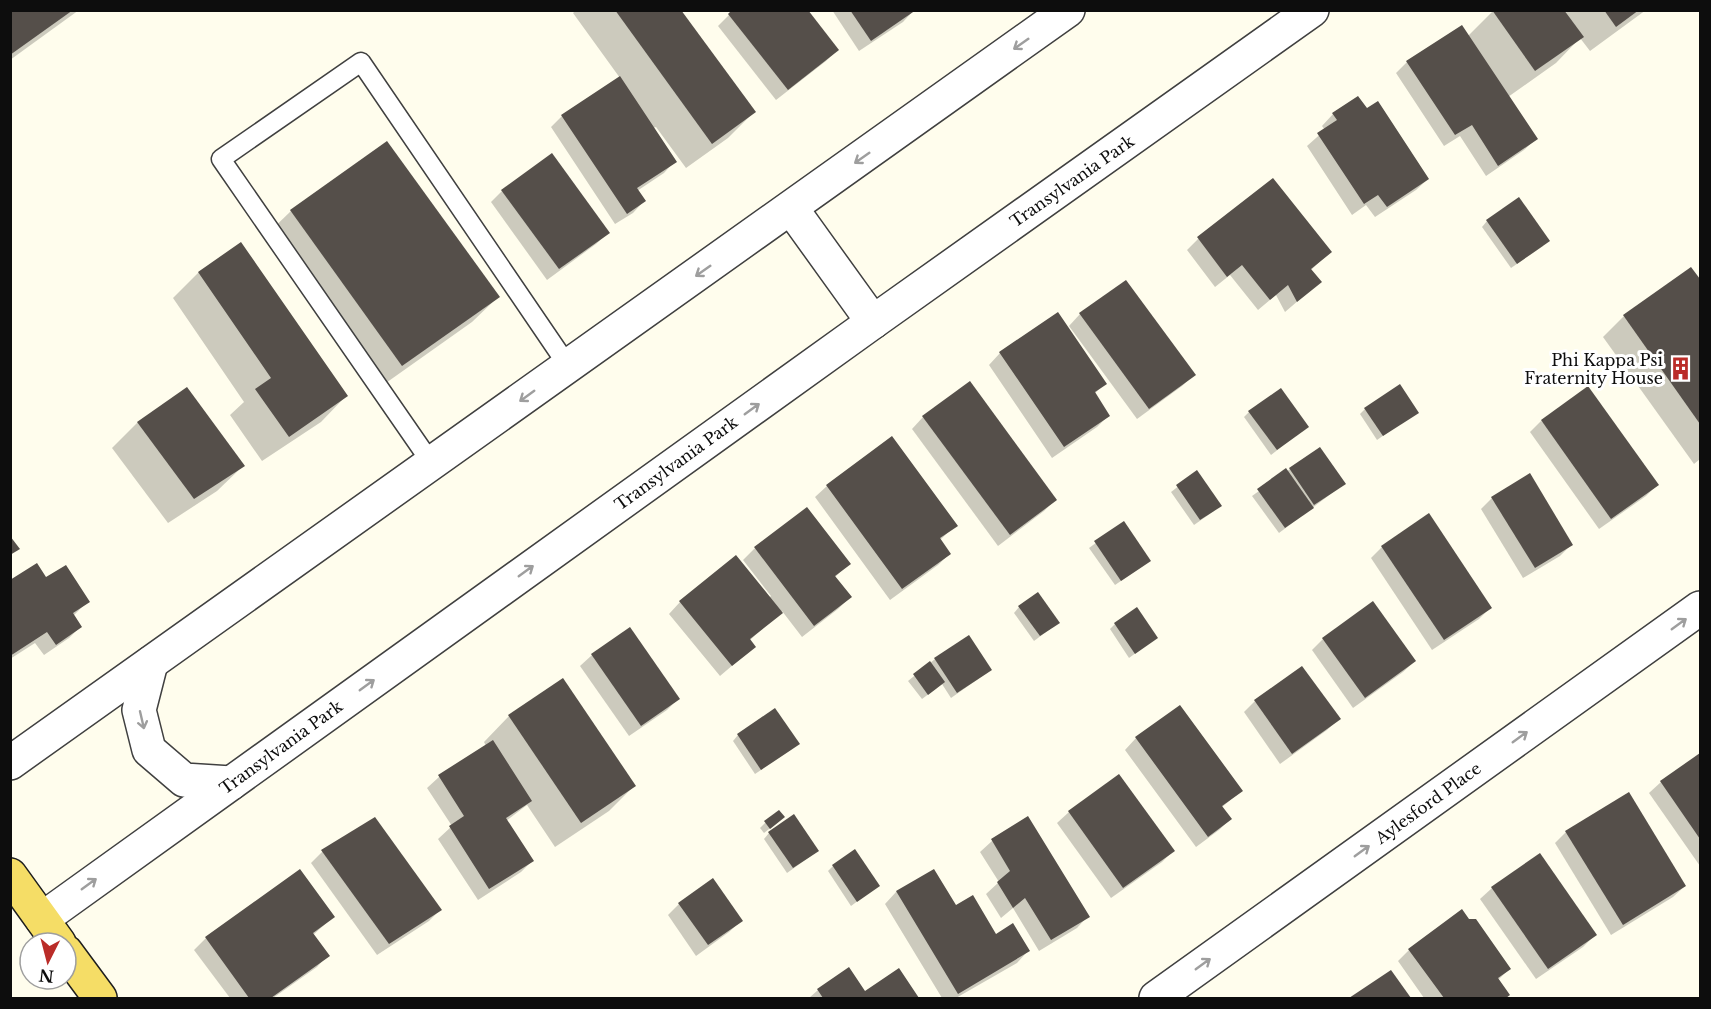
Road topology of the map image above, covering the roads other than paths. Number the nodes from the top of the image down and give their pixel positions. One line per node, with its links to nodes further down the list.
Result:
1 (1068, 10): 3 (street, one-way to 3)
2 (1312, 10): 4 (street, Transylvania Park)
3 (791, 208): 4 (street); 5 (street, one-way to 5)
4 (873, 322): 10 (street, Transylvania Park, one-way to 4)
5 (568, 366): 6 (street, one-way to 6); 6 (lane)
6 (432, 464): 8 (street)
7 (1701, 608): 15 (street, Aylesford Place, one-way to 7)
8 (151, 663): 9 (street); 10 (street, one-way to 10)
9 (10, 763)
10 (231, 783): 12 (street, Transylvania Park, one-way to 10)
11 (10, 875): 12 (main road)
12 (51, 931)
13 (78, 969): 14 (main road)
14 (100, 999)
15 (1156, 999)

